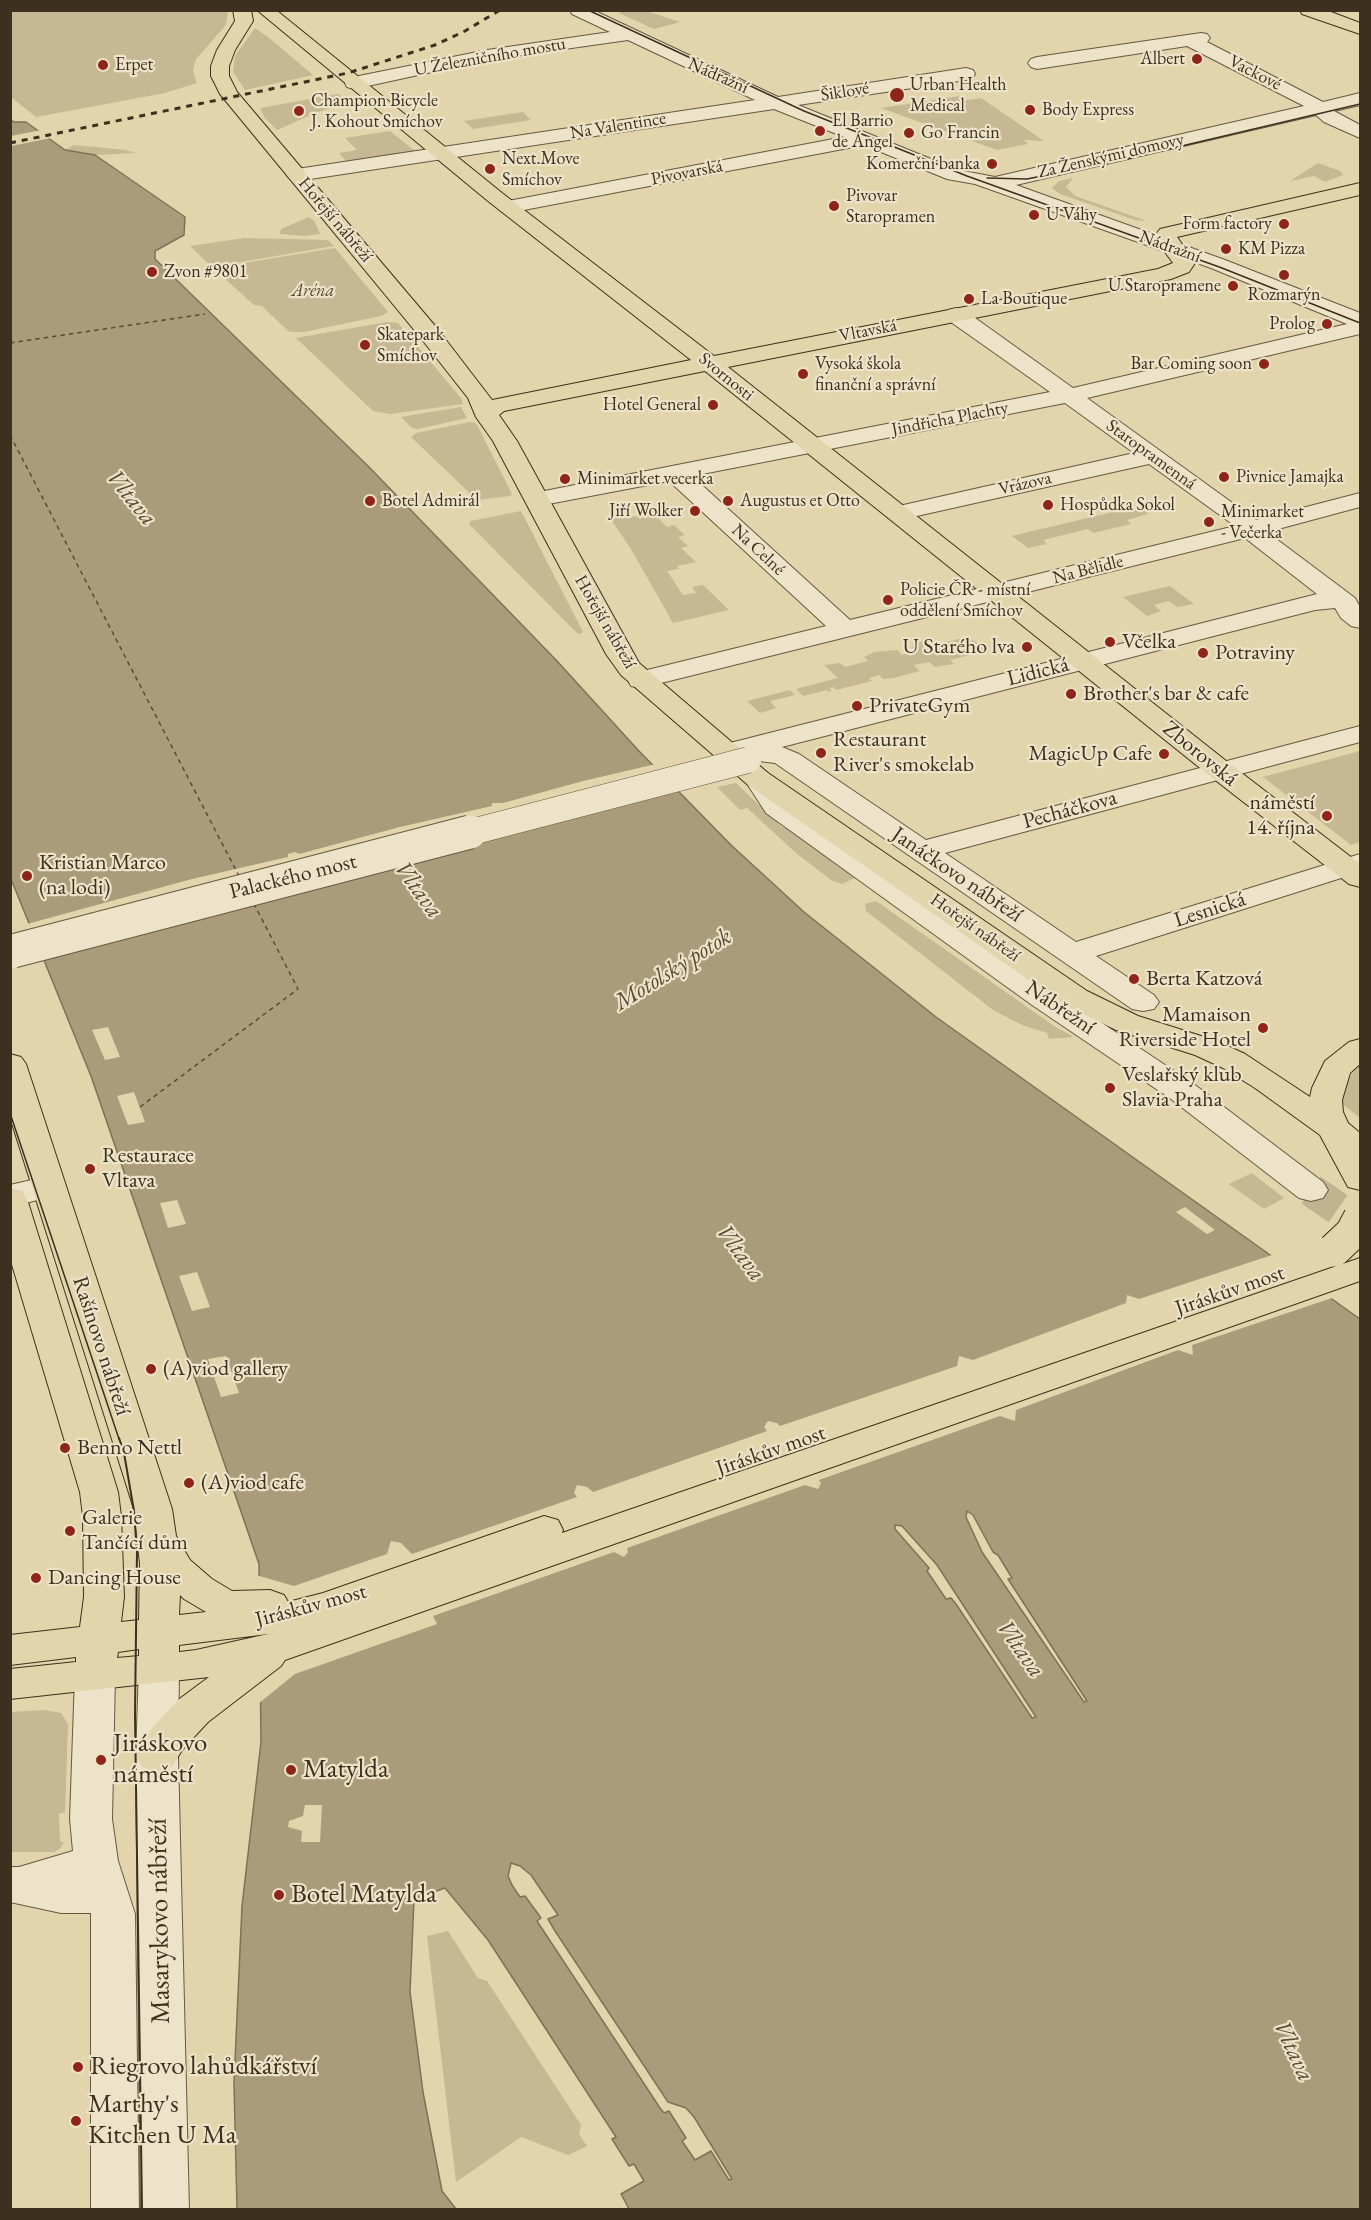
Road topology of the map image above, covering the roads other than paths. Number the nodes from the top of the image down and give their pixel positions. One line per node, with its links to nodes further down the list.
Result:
1 (265, 10): 10 (main road)
2 (578, 10): 9 (street, Nádražní)
3 (601, 10): 9 (street, Nádražní)
4 (1308, 10): 8 (main road)
5 (1329, 10): 7 (main road)
6 (243, 16): 10 (main road); 22 (main road, Hořejší nábřeží)
7 (1360, 22)
8 (1360, 29)
9 (634, 33): 13 (street, U Železničního mostu); 14 (street, Nádražní); 16 (street, Nádražní)
10 (300, 39): 13 (main road, Svornosti)
11 (1037, 63): 18 (street, Vackové)
12 (966, 74): 14 (street, Šiklové)
13 (354, 83): 21 (main road, Svornosti)
14 (796, 99): 16 (street, Na Valentince); 23 (street, Nádražní)
15 (1360, 99): 18 (street, Za Ženskými domovy)
16 (774, 102): 20 (street, Nádražní); 21 (street, Na Valentince)
17 (1360, 106): 18 (street, Za Ženskými domovy)
18 (1323, 112): 19 (street, Vackové); 23 (street, Za Ženskými domovy)
19 (1360, 132)
20 (866, 139): 23 (street, Nádražní); 25 (street, Pivovarská)
21 (440, 153): 22 (street, Na Valentince); 25 (main road, Svornosti)
22 (297, 175): 32 (main road, Hořejší nábřeží)
23 (985, 181): 26 (street, Nádražní)
24 (1360, 189): 26 (main road, Vltavská)
25 (508, 207): 30 (main road, Svornosti)
26 (1175, 249): 27 (main road, Vltavská); 28 (street, Nádražní)
27 (956, 315): 30 (main road, Vltavská); 31 (street, Staropramenná)
28 (1360, 321)
29 (1360, 327): 31 (street, Jindřicha Plachty)
30 (709, 363): 32 (main road, Vltavská); 33 (main road, Svornosti)
31 (1069, 395): 33 (street, Jindřicha Plachty); 34 (street, Staropramenná)
32 (487, 413): 36 (main road, Hořejší nábřeží)
33 (813, 445): 35 (street, Jindřicha Plachty); 38 (main road, Svornosti)
34 (1152, 456): 38 (street, Vrázova); 39 (street, Staropramenná)
35 (673, 472): 36 (street, Jindřicha Plachty); 42 (street, Na Celné)
36 (538, 499): 44 (main road, Hořejší nábřeží)
37 (1360, 500): 39 (street, Na Bělidle)
38 (898, 513): 40 (main road, Svornosti)
39 (1250, 529): 40 (street, Na Bělidle); 41 (street, Staropramenná)
40 (999, 592): 42 (street, Na Bělidle); 43 (main road, Svornosti)
41 (1349, 608): 43 (street, Lidická)
42 (844, 629): 44 (street, Na Bělidle)
43 (1090, 666): 46 (street, Lidická); 47 (main road, Zborovská)
44 (641, 680): 46 (main road, Hořejší nábřeží)
45 (1360, 734): 47 (street)
46 (753, 761): 48 (street, Janáčkovo nábřeží); 50 (street, Palackého most, bridge); 52 (main road, Hořejší nábřeží); 59 (street, Nábřežní)
47 (1220, 771): 48 (street, Pecháčkova); 49 (main road, Zborovská)
48 (919, 851): 51 (street, Janáčkovo nábřeží)
49 (1356, 870): 51 (street, Lesnická)
50 (11, 947)
51 (1074, 953): 52 (street, Janáčkovo nábřeží)
52 (1139, 1014): 55 (main road, Janáčkovo nábřeží)
53 (1360, 1049): 55 (main road)
54 (10, 1064): 58 (main road, Rašínovo nábřeží)
55 (1333, 1128): 56 (main road, Janáčkovo nábřeží); 57 (main road)
56 (1360, 1148)
57 (1360, 1180)
58 (49, 1187): 60 (street); 63 (main road, Rašínovo nábřeží)
59 (1311, 1190)
60 (10, 1197): 67 (main road, Rašínovo nábřeží)
61 (1360, 1218): 64 (main road, Jiráskův most, bridge)
62 (1360, 1269): 65 (main road, Jiráskův most)
63 (158, 1535): 64 (main road, Rašínovo nábřeží); 64 (main road)
64 (183, 1638): 65 (main road, Jiráskův most); 67 (main road); 69 (street, Masarykovo nábřeží)
65 (281, 1646): 69 (main road)
66 (10, 1650): 67 (main road)
67 (97, 1658): 68 (main road); 70 (street, Masarykovo nábřeží)
68 (10, 1684)
69 (157, 1756): 73 (street, Masarykovo nábřeží)
70 (101, 1878): 71 (street); 72 (street, Masarykovo nábřeží)
71 (15, 1885)
72 (115, 2210)
73 (165, 2210)

